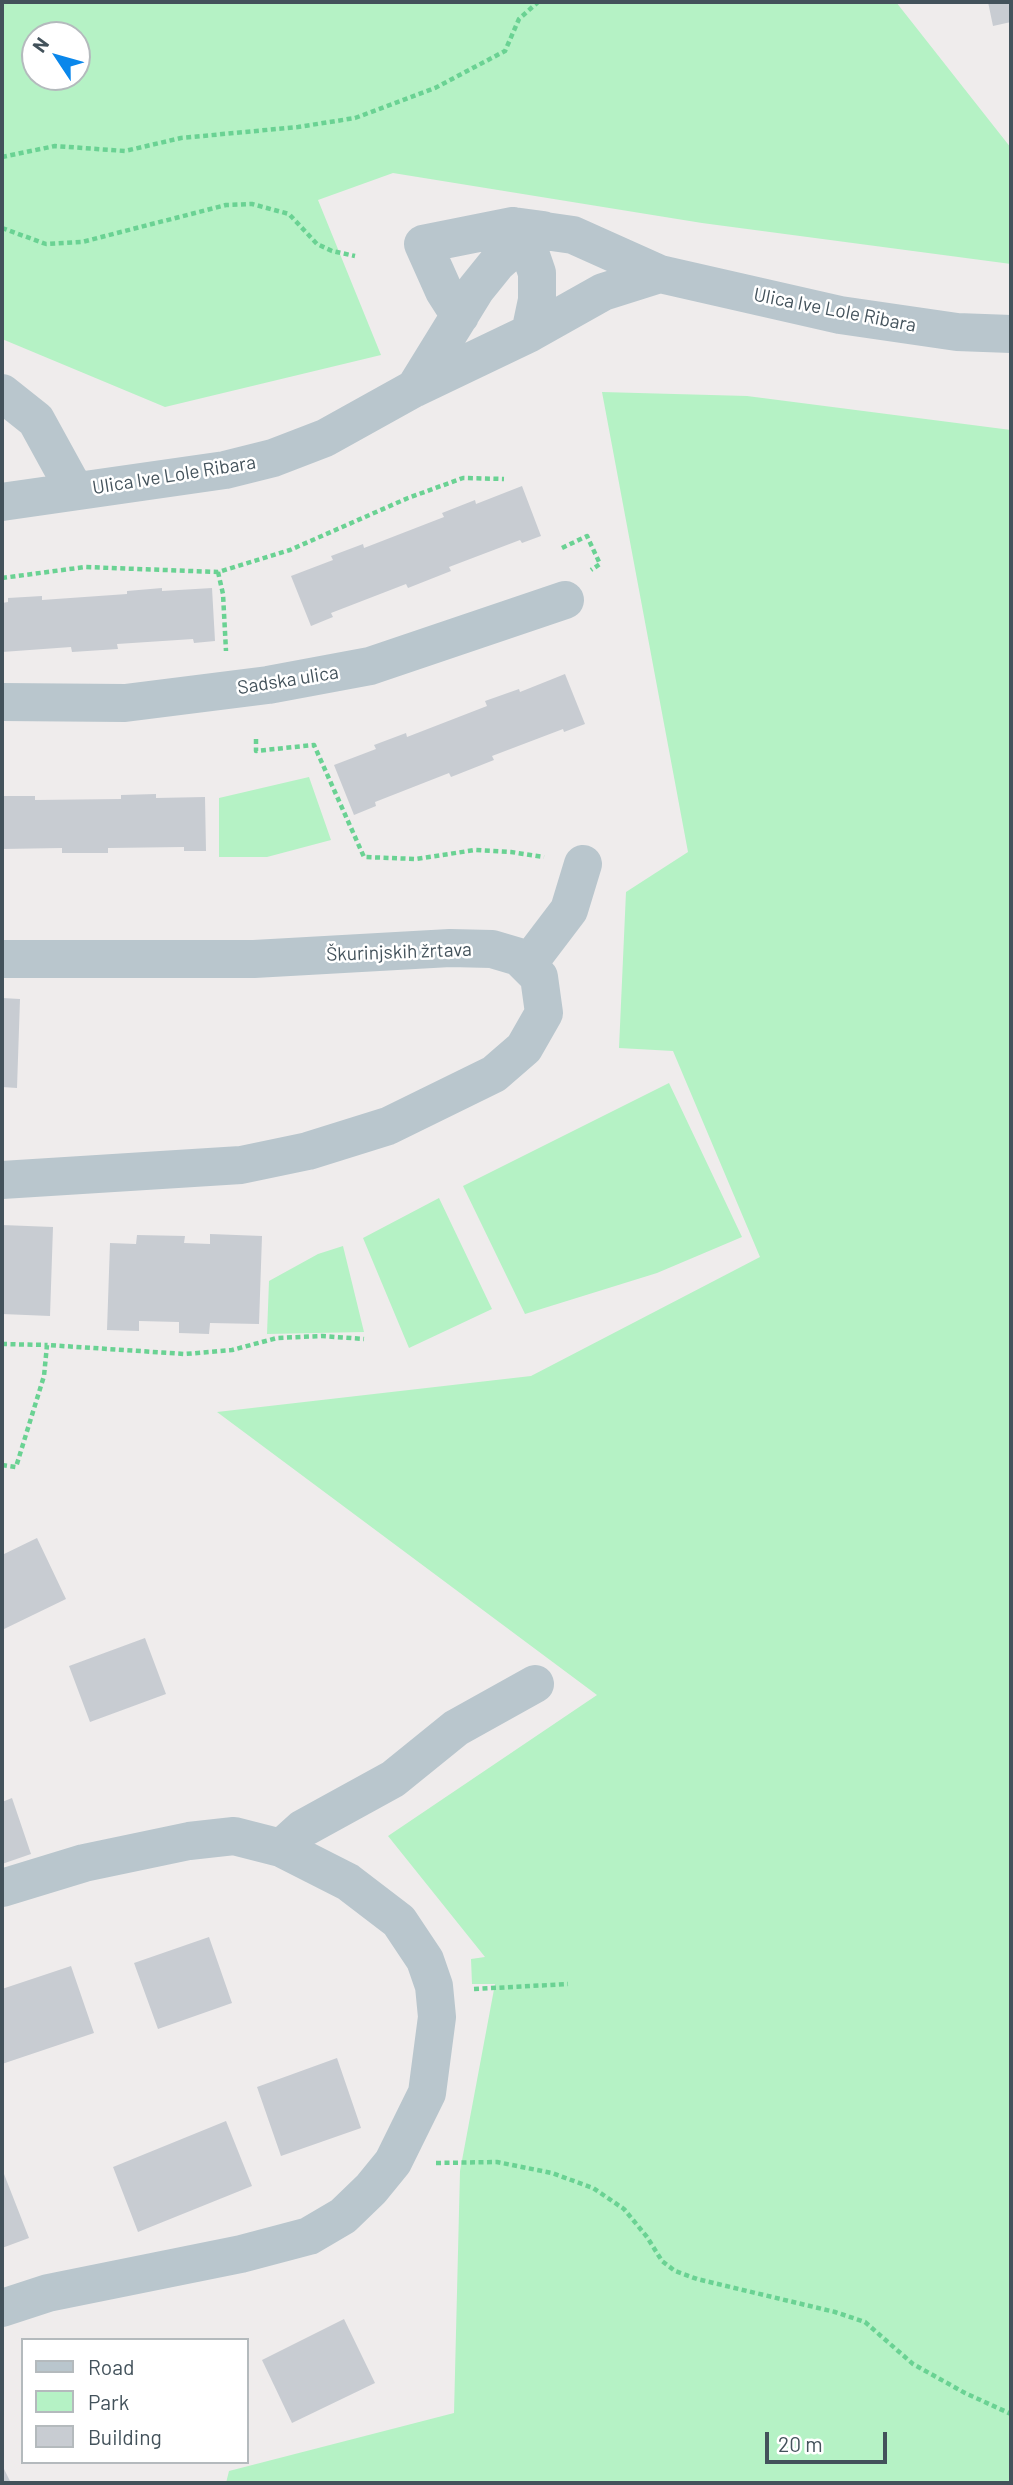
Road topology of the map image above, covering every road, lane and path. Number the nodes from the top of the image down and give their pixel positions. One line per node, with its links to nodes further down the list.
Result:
1 (538, 2): 2 (path)
2 (2, 157)
3 (2, 228): 5 (path)
4 (528, 232): 6 (street, Ulica Ive Lole Ribara); 7 (street, Ulica Ive Lole Ribara); 7 (street); 8 (street)
5 (355, 256)
6 (660, 274): 8 (street, Ulica Ive Lole Ribara); 9 (street, Ulica Ive Lole Ribara)
7 (460, 316): 10 (street, Ulica Ive Lole Ribara)
8 (530, 333): 10 (street, Ulica Ive Lole Ribara)
9 (1011, 334)
10 (415, 388): 13 (street, Ulica Ive Lole Ribara)
11 (2, 393): 13 (street)
12 (503, 479): 17 (path)
13 (75, 491): 14 (street, Ulica Ive Lole Ribara)
14 (2, 502)
15 (562, 548): 16 (path)
16 (591, 570)
17 (218, 572): 18 (path); 20 (path)
18 (2, 578)
19 (565, 600): 21 (street, Sadska ulica)
20 (226, 656)
21 (2, 702)
22 (256, 739): 23 (path)
23 (583, 864): 25 (street)
24 (2, 959): 25 (street, Škurinjskih žrtava)
25 (528, 964): 26 (street)
26 (2, 1180)
27 (364, 1339): 29 (path)
28 (2, 1344): 29 (path)
29 (47, 1345): 30 (path)
30 (2, 1465)
31 (535, 1684): 32 (street)
32 (281, 1848): 33 (street); 37 (street)
33 (2, 1888)
34 (568, 1984): 35 (path)
35 (468, 1987)
36 (428, 2163): 38 (path)
37 (2, 2308)
38 (1011, 2414)

